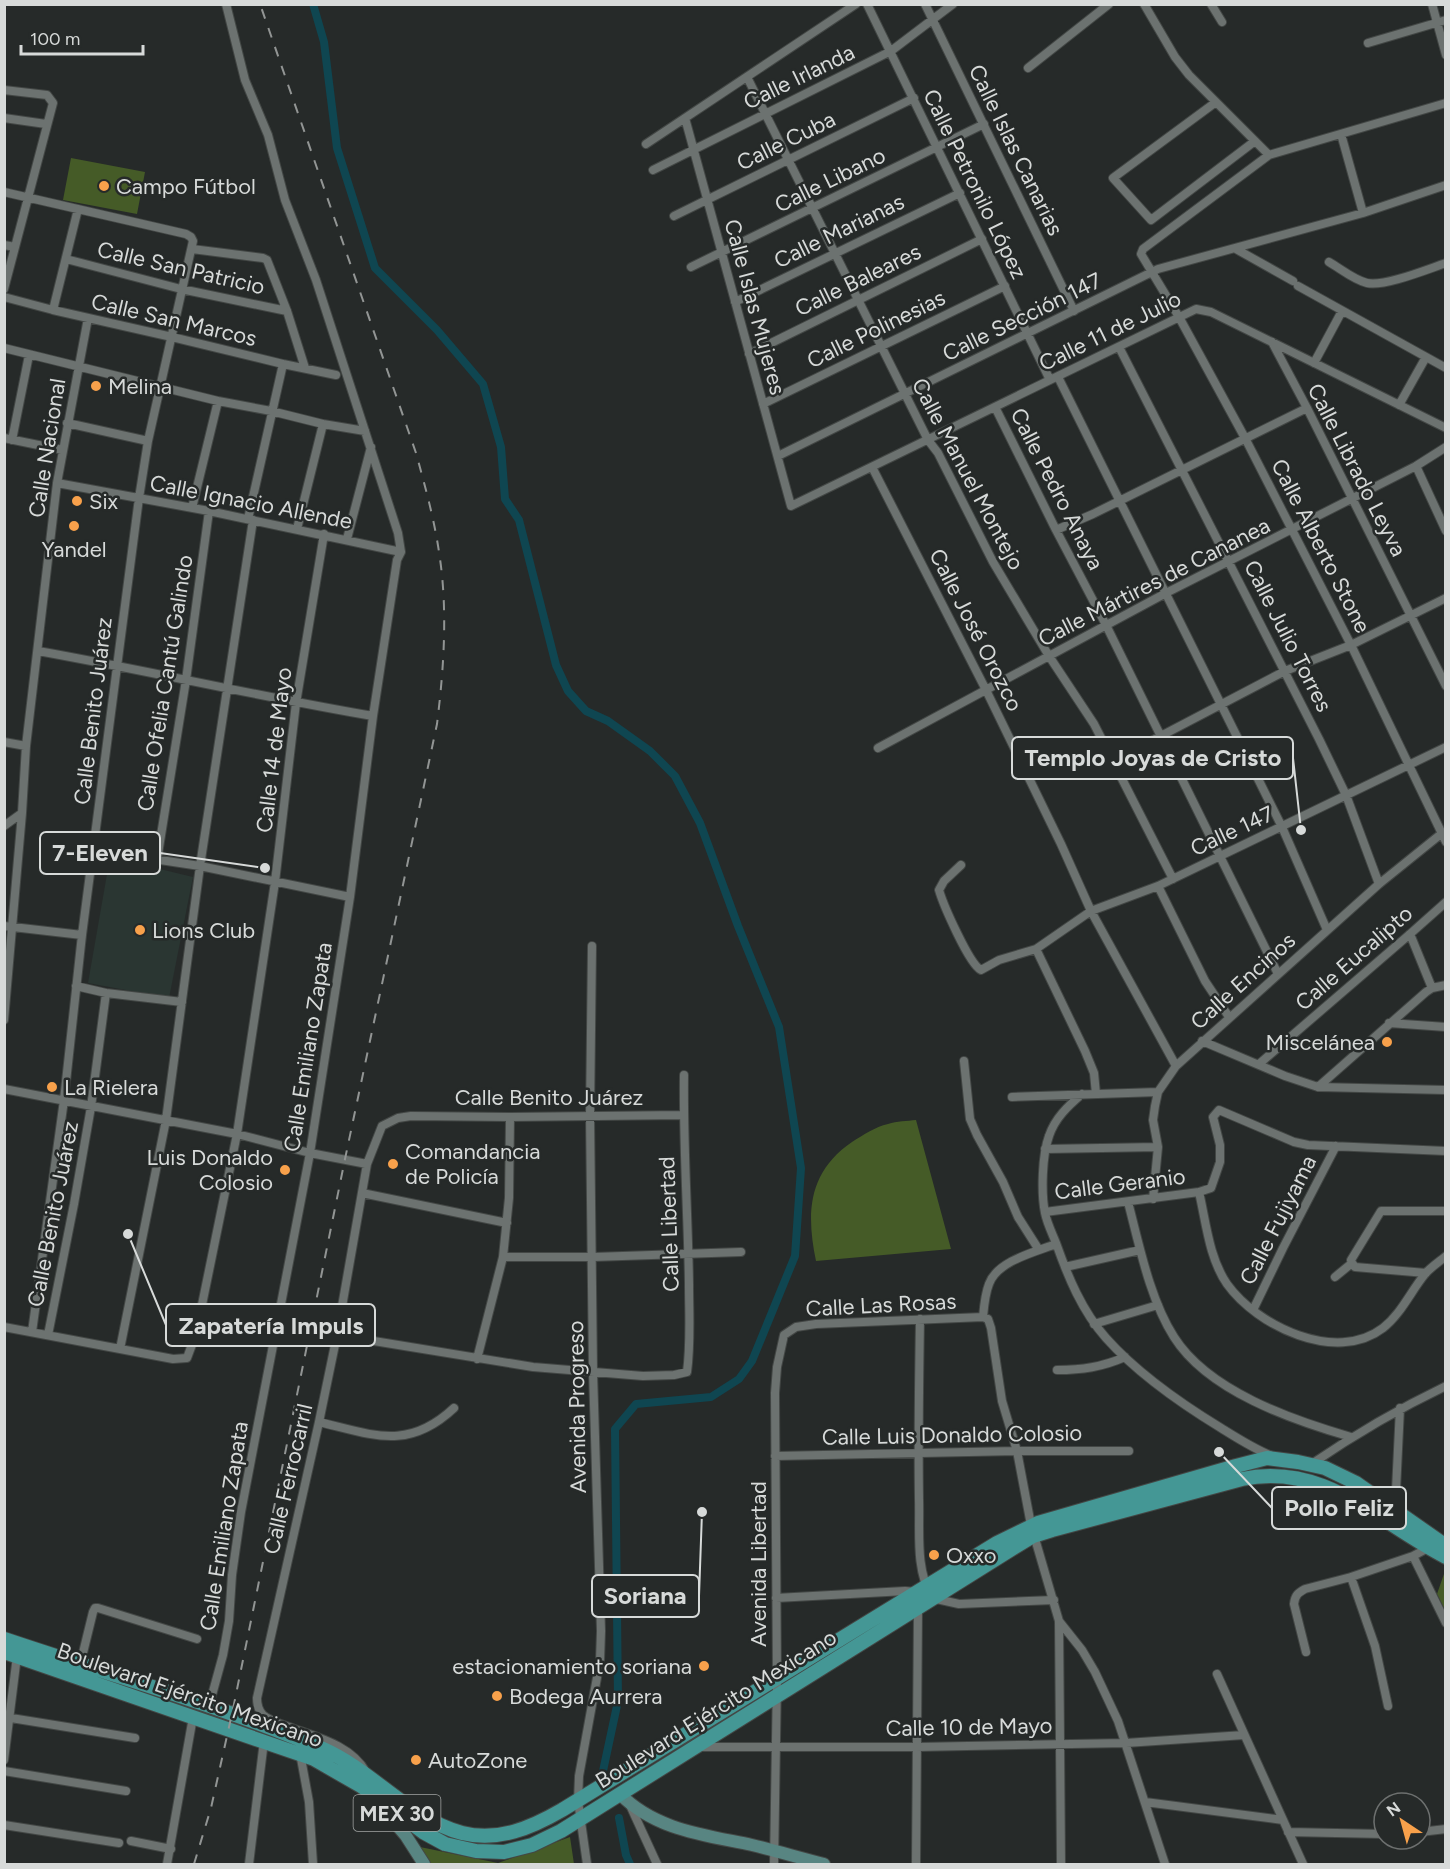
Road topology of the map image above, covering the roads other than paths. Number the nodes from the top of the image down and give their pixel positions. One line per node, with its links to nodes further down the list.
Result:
1 (226, 4): 95 (street, Calle Emiliano Zapata)
2 (856, 4): 17 (street)
3 (867, 4): 14 (street, Calle Petronilo López)
4 (925, 4): 10 (street, Calle Islas Canarias)
5 (953, 4): 10 (street, Calle Irlanda)
6 (1109, 4): 16 (street)
7 (1144, 4): 20 (street)
8 (1211, 4): 12 (street)
9 (1432, 4): 11 (street)
10 (933, 20): 14 (street, Calle Irlanda); 26 (street, Calle Islas Canarias)
11 (1441, 21): 13 (street); 15 (street)
12 (1222, 22)
13 (1368, 43)
14 (891, 51): 19 (street, Calle Petronilo López); 22 (street, Calle Irlanda)
15 (1446, 55)
16 (1028, 68)
17 (747, 77): 22 (street, Calle Manuel Montejo); 24 (street)
18 (4, 90): 25 (street)
19 (914, 98): 30 (street, Calle Petronilo López); 33 (street, Calle Cuba)
20 (1216, 102): 28 (street); 28 (street)
21 (1446, 103): 27 (street)
22 (765, 114): 31 (street, Calle Irlanda); 33 (street, Calle Manuel Montejo)
23 (4, 118): 25 (street)
24 (685, 118): 29 (street); 31 (street, Calle Islas Mujeres)
25 (46, 124): 38 (street)
26 (984, 124): 30 (street, Calle Libano); 64 (street, Calle Islas Canarias)
27 (1341, 134): 32 (street); 42 (street)
28 (1255, 141): 32 (street)
29 (645, 144)
30 (937, 147): 37 (street, Calle Petronilo López); 40 (street, Calle Libano)
31 (693, 150): 34 (street, Calle Irlanda); 39 (street, Calle Islas Mujeres)
32 (1269, 155): 55 (street, Calle Alberto Stone)
33 (788, 160): 39 (street, Calle Cuba); 40 (street, Calle Manuel Montejo)
34 (652, 170)
35 (1446, 185): 42 (street)
36 (4, 192): 38 (street)
37 (960, 193): 44 (street, Calle Petronilo López); 50 (street, Calle Marianas)
38 (29, 197): 41 (street); 47 (street)
39 (707, 200): 43 (street, Calle Cuba); 49 (street, Calle Islas Mujeres)
40 (812, 208): 49 (street, Calle Libano); 50 (street, Calle Manuel Montejo)
41 (78, 209): 46 (street); 51 (street)
42 (1363, 213): 48 (street, Calle Sección 147)
43 (674, 216)
44 (982, 239): 56 (street, Calle Petronilo López); 60 (street, Calle Baleares)
45 (4, 244): 47 (street)
46 (192, 245): 57 (street, Calle Benito Juárez); 63 (street)
47 (15, 247): 58 (street)
48 (1236, 249): 55 (street, Calle Sección 147); 65 (street)
49 (722, 253): 54 (street, Calle Libano); 61 (street, Calle Islas Mujeres)
50 (835, 254): 60 (street, Calle Manuel Montejo); 61 (street, Calle Marianas)
51 (66, 259): 57 (street, Calle San Patricio); 62 (street)
52 (1329, 262): 53 (street)
53 (1446, 263)
54 (691, 267)
55 (1152, 273): 64 (street, Calle Sección 147); 66 (street, Calle Alberto Stone)
56 (1005, 286): 68 (street, Calle Petronilo López); 71 (street, Calle Polinesias)
57 (182, 289): 63 (street, Calle San Patricio); 69 (street, Calle Benito Juárez)
58 (4, 290)
59 (4, 297): 62 (street, Calle San Marcos)
60 (858, 300): 71 (street, Calle Manuel Montejo); 74 (street, Calle Baleares)
61 (735, 302): 74 (street, Calle Islas Mujeres)
62 (53, 310): 67 (street, Calle San Marcos)
63 (287, 311): 80 (street)
64 (1074, 311): 68 (street, Calle Sección 147)
65 (1342, 311): 76 (street); 77 (street)
66 (1179, 317): 70 (street, Calle 11 de Julio); 72 (street, Calle 11 de Julio); 96 (street, Calle Alberto Stone)
67 (88, 318): 69 (street, Calle San Marcos); 79 (street, Calle Nacional)
68 (1028, 334): 83 (street, Calle Petronilo López); 85 (street, Calle Sección 147)
69 (172, 337): 78 (street, Calle San Marcos); 84 (street, Calle Benito Juárez)
70 (1272, 342): 77 (street, Calle 11 de Julio); 90 (street, Calle Librado Leyva)
71 (881, 347): 85 (street, Calle Manuel Montejo); 87 (street, Calle Polinesias)
72 (1119, 347): 83 (street, Calle 11 de Julio); 106 (street, Calle Julio Torres)
73 (4, 348): 75 (street)
74 (749, 354): 87 (street, Calle Islas Mujeres)
75 (29, 355): 79 (street); 97 (street)
76 (1426, 357): 81 (street); 88 (street)
77 (1314, 363): 88 (street, Calle 11 de Julio)
78 (283, 364): 80 (street, Calle San Marcos); 91 (street)
79 (78, 366): 84 (street); 92 (street, Calle Nacional)
80 (305, 368): 82 (street, Calle San Marcos)
81 (1446, 368)
82 (336, 375)
83 (1054, 378): 89 (street, Calle 11 de Julio); 110 (street, Calle Petronilo López)
84 (160, 386): 86 (street); 99 (street, Calle Benito Juárez)
85 (904, 394): 98 (street, Calle Manuel Montejo); 103 (street, Calle Sección 147)
86 (218, 401): 91 (street); 112 (street)
87 (763, 404): 103 (street, Calle Islas Mujeres)
88 (1399, 405): 94 (street, Calle 11 de Julio)
89 (995, 407): 98 (street, Calle 11 de Julio); 116 (street, Calle Pedro Anaya)
90 (1307, 408): 96 (street); 109 (street, Calle Librado Leyva)
91 (271, 411): 93 (street); 114 (street)
92 (68, 423): 99 (street); 102 (street, Calle Nacional)
93 (323, 424): 95 (street); 115 (street)
94 (1446, 428)
95 (364, 431): 100 (street, Calle Emiliano Zapata)
96 (1245, 438): 106 (street); 117 (street, Calle Alberto Stone)
97 (8, 439): 102 (street)
98 (928, 440): 105 (street, Calle 11 de Julio); 129 (street, Calle Manuel Montejo)
99 (148, 441): 108 (street, Calle Benito Juárez)
100 (371, 447): 120 (street); 121 (street, Calle Emiliano Zapata)
101 (1446, 447): 104 (street, Calle Mártires de Cananea)
102 (63, 450): 107 (street, Calle Nacional)
103 (778, 456): 111 (street, Calle Islas Mujeres)
104 (1416, 466): 109 (street, Calle Mártires de Cananea); 118 (street)
105 (872, 467): 111 (street, Calle 11 de Julio); 135 (street, Calle José Orozco)
106 (1182, 469): 110 (street); 122 (street, Calle Julio Torres)
107 (57, 483): 108 (street, Calle Ignacio Allende); 128 (street, Calle Nacional)
108 (139, 498): 112 (street, Calle Ignacio Allende); 130 (street, Calle Benito Juárez)
109 (1351, 499): 117 (street, Calle Mártires de Cananea); 125 (street, Calle Librado Leyva)
110 (1119, 501): 116 (street); 123 (street, Calle Petronilo López)
111 (791, 506)
112 (192, 508): 113 (street, Calle Ignacio Allende)
113 (209, 511): 114 (street, Calle Ignacio Allende); 132 (street, Calle Ofelia Cantú Galindo)
114 (250, 519): 115 (street, Calle Ignacio Allende); 134 (street)
115 (297, 529): 119 (street, Calle Ignacio Allende)
116 (1056, 530): 126 (street, Calle Pedro Anaya)
117 (1292, 530): 122 (street, Calle Mártires de Cananea); 127 (street, Calle Alberto Stone)
118 (1446, 531)
119 (324, 534): 120 (street, Calle Ignacio Allende); 136 (street, Calle 14 de Mayo)
120 (347, 539): 121 (street, Calle Ignacio Allende)
121 (401, 552): 138 (street, Calle Emiliano Zapata)
122 (1230, 561): 123 (street, Calle Mártires de Cananea); 131 (street, Calle Julio Torres)
123 (1166, 593): 126 (street, Calle Mártires de Cananea); 137 (street, Calle Petronilo López)
124 (1446, 598): 125 (street)
125 (1410, 615): 127 (street); 133 (street, Calle Librado Leyva)
126 (1106, 625): 129 (street, Calle Mártires de Cananea); 139 (street, Calle Pedro Anaya)
127 (1351, 645): 131 (street); 145 (street, Calle Alberto Stone)
128 (38, 651): 130 (street); 141 (street, Calle Nacional)
129 (1049, 656): 135 (street, Calle Mártires de Cananea); 144 (street, Calle Manuel Montejo)
130 (117, 665): 132 (street); 151 (street, Calle Benito Juárez)
131 (1285, 671): 137 (street); 146 (street, Calle Julio Torres)
132 (186, 680): 134 (street); 153 (street, Calle Ofelia Cantú Galindo)
133 (1446, 686)
134 (227, 689): 136 (street); 155 (street)
135 (986, 690): 143 (street, Calle Mártires de Cananea); 162 (street, Calle José Orozco)
136 (296, 703): 138 (street); 157 (street, Calle 14 de Mayo)
137 (1221, 705): 139 (street); 149 (street, Calle Petronilo López)
138 (373, 716): 160 (street, Calle Emiliano Zapata)
139 (1161, 736): 144 (street); 152 (street, Calle Pedro Anaya)
140 (4, 742): 141 (street)
141 (26, 746): 147 (street, Calle Nacional)
142 (1446, 747): 145 (street, Calle 147)
143 (878, 748)
144 (1113, 761): 156 (street, Calle Manuel Montejo)
145 (1408, 765): 146 (street, Calle 147); 150 (street, Calle Alberto Stone)
146 (1347, 795): 149 (street, Calle 147); 158 (street, Calle Julio Torres)
147 (22, 813): 148 (street); 163 (street, Calle Nacional)
148 (4, 826)
149 (1282, 827): 152 (street, Calle 147); 164 (street, Calle Petronilo López)
150 (1443, 838): 158 (street, Calle Encinos)
151 (94, 850): 153 (street); 166 (street, Calle Benito Juárez)
152 (1220, 856): 156 (street, Calle 147); 169 (street, Calle Pedro Anaya)
153 (157, 860): 155 (street)
154 (961, 865): 168 (street, Calle 147)
155 (200, 866): 157 (street); 174 (street)
156 (1173, 879): 159 (street, Calle 147)
157 (275, 882): 160 (street); 198 (street, Calle 14 de Mayo)
158 (1379, 884): 164 (street, Calle Encinos)
159 (1158, 886): 162 (street, Calle 147); 175 (street)
160 (350, 897): 203 (street, Calle Emiliano Zapata)
161 (1446, 902): 165 (street, Calle Eucalipto)
162 (1091, 912): 168 (street, Calle 147); 182 (street, Calle José Orozco)
163 (8, 926): 166 (street); 176 (street, Calle Nacional)
164 (1327, 930): 169 (street, Calle Encinos)
165 (1410, 934): 172 (street); 181 (street, Calle Eucalipto)
166 (82, 935): 171 (street, Calle Benito Juárez)
167 (592, 946): 193 (street, Avenida Progreso)
168 (1036, 949): 189 (street)
169 (1278, 974): 175 (street, Calle Encinos)
170 (1446, 985): 172 (street)
171 (76, 986): 173 (street); 191 (street, Calle Benito Juárez)
172 (1432, 988): 177 (street)
173 (106, 993): 174 (street); 192 (street, Calle Benito Juárez)
174 (182, 1002): 196 (street)
175 (1229, 1017): 179 (street, Calle Encinos)
176 (4, 1020)
177 (1389, 1023): 178 (street); 184 (street)
178 (1446, 1027)
179 (1202, 1041): 181 (street); 182 (street, Calle Encinos)
180 (964, 1061): 213 (street)
181 (1259, 1064): 184 (street)
182 (1176, 1066): 187 (street, Calle Encinos)
183 (684, 1076): 194 (street, Calle Libertad)
184 (1318, 1087): 186 (street)
185 (4, 1089): 191 (street)
186 (1446, 1090)
187 (1158, 1092): 189 (street); 200 (street, Calle Encinos)
188 (1082, 1094): 189 (street); 190 (street); 201 (street)
189 (1096, 1094)
190 (1012, 1097)
191 (64, 1100): 192 (street); 230 (street, Calle Benito Juárez)
192 (91, 1107): 196 (street); 231 (street, Calle Benito Juárez)
193 (590, 1115): 194 (street, Calle Benito Juárez); 195 (street, Calle Benito Juárez); 219 (street, Avenida Progreso)
194 (683, 1115): 216 (street, Calle Libertad)
195 (510, 1117): 197 (street, Calle Benito Juárez); 211 (street)
196 (166, 1120): 198 (street); 234 (street)
197 (382, 1126): 204 (street, Calle Ferrocarril)
198 (237, 1134): 203 (street); 234 (street, Calle 14 de Mayo)
199 (1336, 1146): 202 (street); 205 (street); 225 (street, Calle Fujiyama)
200 (1158, 1147): 201 (street); 207 (street, Calle Encinos)
201 (1045, 1149): 210 (street)
202 (1446, 1151)
203 (310, 1153): 204 (street); 272 (street, Calle Emiliano Zapata)
204 (367, 1164): 206 (street, Calle Ferrocarril)
205 (1200, 1192): 207 (street, Calle Geranio); 225 (street)
206 (362, 1193): 211 (street); 232 (street, Calle Ferrocarril)
207 (1153, 1199): 208 (street, Calle Geranio)
208 (1128, 1202): 210 (street, Calle Geranio); 214 (street)
209 (1446, 1210): 220 (street)
210 (1045, 1212): 212 (street)
211 (507, 1223): 218 (street)
212 (1056, 1244): 213 (street); 221 (street)
213 (1039, 1250): 226 (street)
214 (1140, 1250): 221 (street); 224 (street)
215 (741, 1252): 216 (street)
216 (688, 1253): 219 (street); 238 (street, Calle Libertad)
217 (1446, 1256): 222 (street)
218 (503, 1257): 219 (street); 236 (street)
219 (593, 1257): 238 (street, Avenida Progreso)
220 (1352, 1263): 222 (street); 223 (street)
221 (1065, 1267): 228 (street)
222 (1426, 1273): 225 (street)
223 (1335, 1277)
224 (1158, 1305): 228 (street); 243 (street)
225 (1253, 1310)
226 (983, 1317): 227 (street, Calle Las Rosas); 244 (street)
227 (920, 1319): 233 (street, Calle Las Rosas); 246 (street)
228 (1094, 1324): 235 (street)
229 (4, 1328): 230 (street)
230 (32, 1332): 231 (street)
231 (48, 1335): 234 (street)
232 (337, 1335): 236 (street); 242 (street, Calle Ferrocarril)
233 (784, 1335): 247 (street, Avenida Libertad)
234 (120, 1349)
235 (1125, 1357): 237 (street); 248 (street)
236 (477, 1359): 238 (street)
237 (1057, 1370)
238 (593, 1372): 290 (street, Avenida Progreso)
239 (1446, 1386): 241 (street)
240 (454, 1408): 242 (street)
241 (1400, 1408): 243 (street); 250 (street)
242 (319, 1422): 287 (street, Calle Ferrocarril)
243 (1351, 1437): 249 (street)
244 (1017, 1451): 245 (street, Calle Luis Donaldo Colosio); 246 (street, Calle Luis Donaldo Colosio); 251 (street)
245 (1129, 1451)
246 (918, 1454): 247 (street, Calle Luis Donaldo Colosio); 257 (street)
247 (775, 1456): 258 (street, Avenida Libertad)
248 (1278, 1459): 249 (main road, Boulevard Ejército Mexicano / MEX 30); 251 (main road, Boulevard Ejército Mexicano / MEX 30)
249 (1310, 1465): 250 (main road, Boulevard Ejército Mexicano / MEX 30)
250 (1395, 1511): 252 (main road, Boulevard Ejército Mexicano / MEX 30)
251 (1032, 1531): 253 (main road, Boulevard Ejército Mexicano / MEX 30); 257 (main road, Boulevard Ejército Mexicano / MEX 30); 259 (street)
252 (1446, 1546)
253 (1428, 1548): 254 (street); 255 (main road, Boulevard Ejército Mexicano / MEX 30)
254 (1413, 1556): 256 (street); 262 (street)
255 (1446, 1557)
256 (1351, 1577): 267 (street); 273 (street)
257 (925, 1592): 258 (street); 259 (street); 260 (main road, Boulevard Ejército Mexicano / MEX 30); 270 (main road, Boulevard Ejército Mexicano / MEX 30)
258 (776, 1598): 270 (street, Avenida Libertad)
259 (1054, 1600): 261 (street)
260 (918, 1607): 271 (main road, Boulevard Ejército Mexicano / MEX 30); 283 (street)
261 (1059, 1621): 279 (street); 280 (street)
262 (1446, 1623)
263 (4, 1634): 266 (street)
264 (4, 1639): 266 (main road, Boulevard Ejército Mexicano / MEX 30)
265 (197, 1639): 268 (street)
266 (15, 1651): 268 (main road, Boulevard Ejército Mexicano / MEX 30); 274 (main road, Boulevard Ejército Mexicano / MEX 30); 275 (street)
267 (1306, 1652)
268 (80, 1665): 272 (main road, Boulevard Ejército Mexicano / MEX 30)
269 (1217, 1674): 276 (street)
270 (777, 1680): 271 (street, Avenida Libertad); 290 (main road, Boulevard Ejército Mexicano / MEX 30)
271 (776, 1695): 281 (main road, Boulevard Ejército Mexicano / MEX 30); 282 (street, Avenida Libertad)
272 (209, 1706): 287 (main road, Boulevard Ejército Mexicano / MEX 30)
273 (1388, 1706)
274 (193, 1717): 278 (main road, Boulevard Ejército Mexicano / MEX 30); 299 (street)
275 (10, 1718): 277 (street); 285 (street)
276 (1244, 1734): 279 (street, Calle 10 de Mayo); 293 (street)
277 (135, 1738)
278 (264, 1741): 284 (main road, Boulevard Ejército Mexicano / MEX 30); 302 (street)
279 (1126, 1743): 280 (street, Calle 10 de Mayo); 291 (street)
280 (1059, 1744): 283 (street, Calle 10 de Mayo); 310 (street)
281 (694, 1747): 282 (street, Calle 10 de Mayo); 289 (main road, Boulevard Ejército Mexicano / MEX 30)
282 (776, 1747): 283 (street, Calle 10 de Mayo); 300 (street, Avenida Libertad)
283 (917, 1747): 309 (street)
284 (300, 1753): 287 (main road, Boulevard Ejército Mexicano / MEX 30); 303 (street)
285 (4, 1760)
286 (4, 1771): 288 (street)
287 (365, 1781): 290 (main road, Boulevard Ejército Mexicano / MEX 30); 292 (main road, Boulevard Ejército Mexicano / MEX 30); 304 (street)
288 (126, 1791)
289 (621, 1798): 292 (main road, Boulevard Ejército Mexicano / MEX 30); 300 (street); 306 (street)
290 (581, 1799): 292 (street, Avenida Progreso)
291 (1145, 1803): 293 (street); 311 (street)
292 (585, 1816): 305 (street, Avenida Progreso)
293 (1283, 1820): 295 (street)
294 (4, 1825): 298 (street)
295 (1288, 1832): 296 (street); 312 (street)
296 (1372, 1834)
297 (131, 1841): 299 (street)
298 (119, 1843)
299 (171, 1849): 301 (street)
300 (774, 1850): 307 (street, Avenida Libertad); 308 (street)
301 (167, 1864)
302 (249, 1864)
303 (313, 1864)
304 (424, 1864)
305 (587, 1864)
306 (657, 1864)
307 (774, 1864)
308 (824, 1864)
309 (916, 1864)
310 (1061, 1864)
311 (1165, 1864)
312 (1303, 1864)

